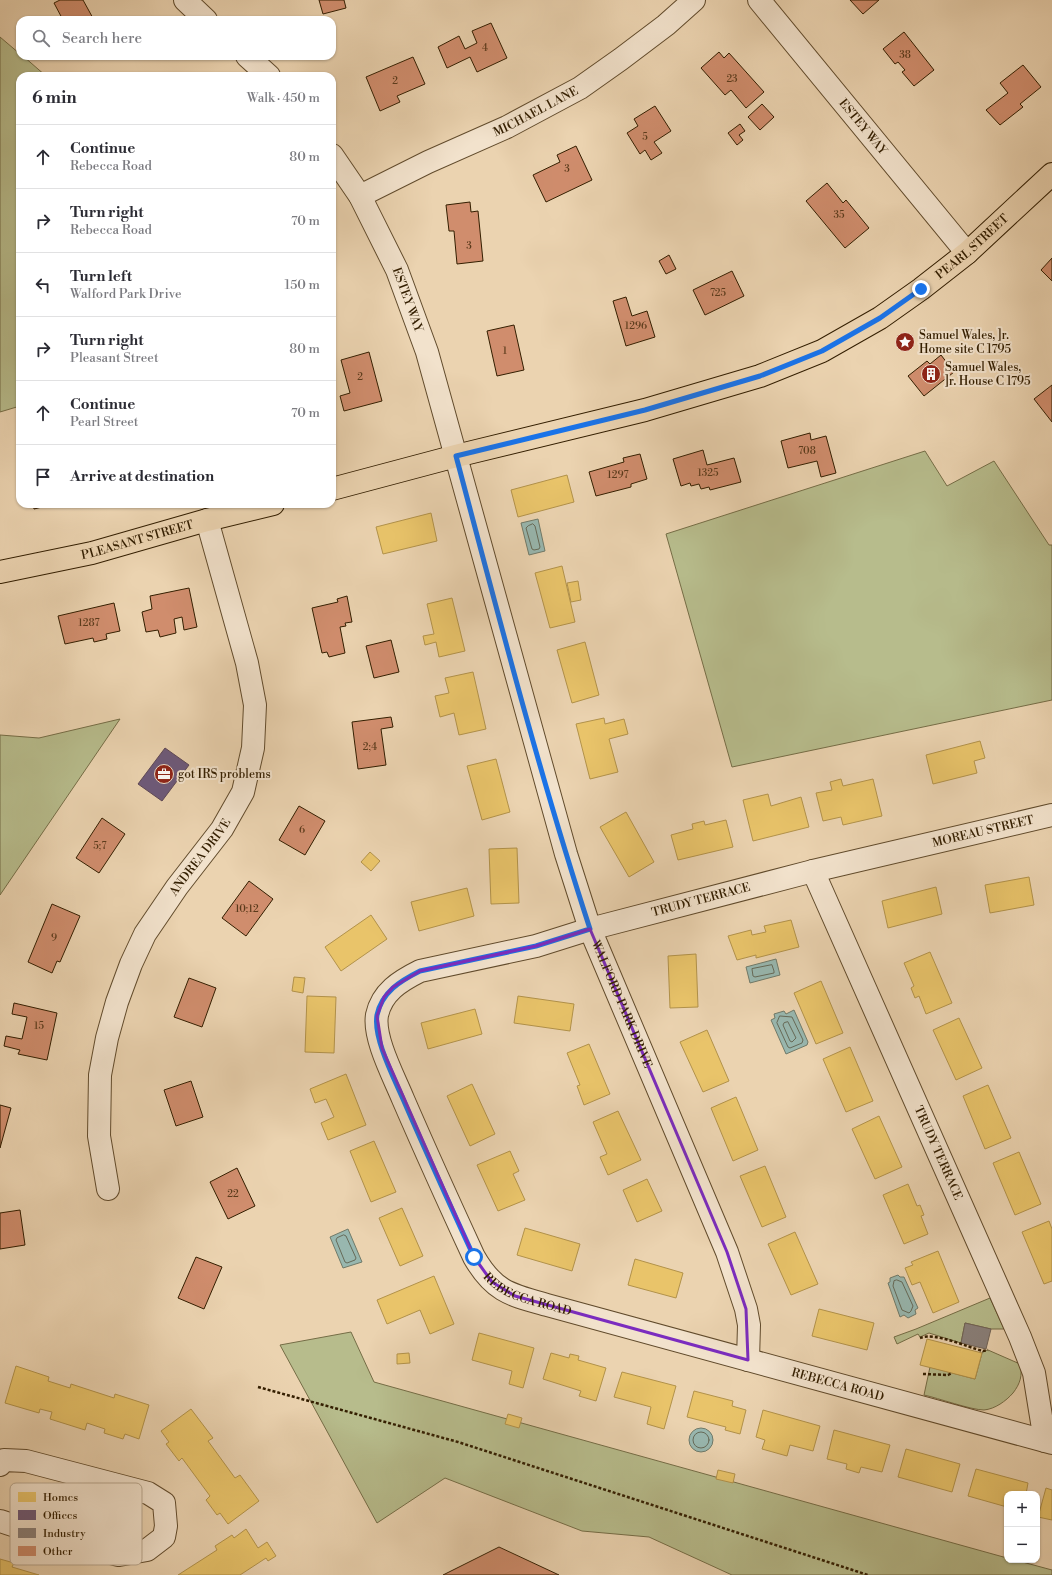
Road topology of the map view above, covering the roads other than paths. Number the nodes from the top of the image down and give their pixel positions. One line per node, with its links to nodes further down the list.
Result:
1 (185, 0): 4 (street)
2 (694, 0): 9 (street, MICHAEL LANE)
3 (759, 0): 10 (street, ESTEY WAY)
4 (202, 16)
5 (252, 60): 6 (street)
6 (265, 72)
7 (336, 161): 9 (street, ESTEY WAY)
8 (1052, 174): 10 (main road, PEARL STREET)
9 (360, 196): 11 (street, ESTEY WAY)
10 (967, 253): 11 (main road, PEARL STREET)
11 (456, 456): 12 (main road); 19 (street, WALFORD PARK DRIVE)
12 (336, 489)
13 (256, 508): 14 (main road, PLEASANT STREET)
14 (207, 520): 15 (main road, PLEASANT STREET); 20 (street, ANDREA DRIVE)
15 (0, 572)
16 (1052, 815): 17 (street, MOREAU STREET)
17 (914, 847): 18 (street, TRUDY TERRACE)
18 (813, 871): 19 (street, TRUDY TERRACE); 22 (street, TRUDY TERRACE)
19 (590, 929): 21 (street, WALFORD PARK DRIVE); 21 (street, REBECCA ROAD)
20 (108, 1189)
21 (748, 1360): 22 (street, REBECCA ROAD)
22 (1048, 1442)
23 (0, 1465): 24 (street)
24 (110, 1483)
25 (142, 1491): 28 (street)
26 (0, 1521): 27 (street)
27 (10, 1524)
28 (142, 1551)

